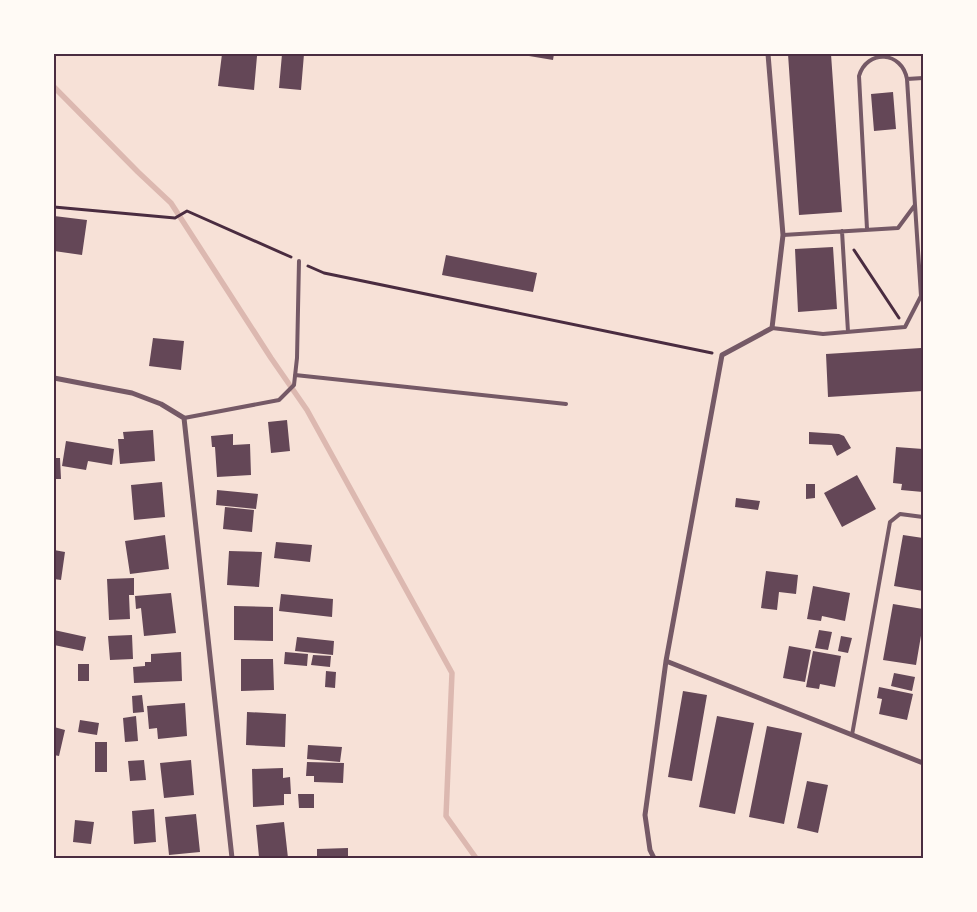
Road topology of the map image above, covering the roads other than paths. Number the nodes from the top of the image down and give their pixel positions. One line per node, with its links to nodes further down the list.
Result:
1 (768, 54): 7 (street)
2 (923, 78): 3 (lane)
3 (907, 79): 4 (lane); 5 (lane)
4 (915, 205): 5 (lane); 10 (lane)
5 (867, 230): 6 (lane)
6 (842, 231): 7 (lane); 10 (lane)
7 (783, 235): 9 (street)
8 (299, 261): 11 (lane)
9 (772, 328): 10 (lane); 16 (street)
10 (848, 332)
11 (295, 375): 13 (lane); 14 (lane)
12 (54, 378): 14 (street)
13 (566, 404)
14 (184, 418): 19 (street)
15 (923, 517): 17 (lane)
16 (666, 661): 17 (street); 20 (street)
17 (852, 734): 18 (street)
18 (923, 763)
19 (232, 858)
20 (654, 858)

